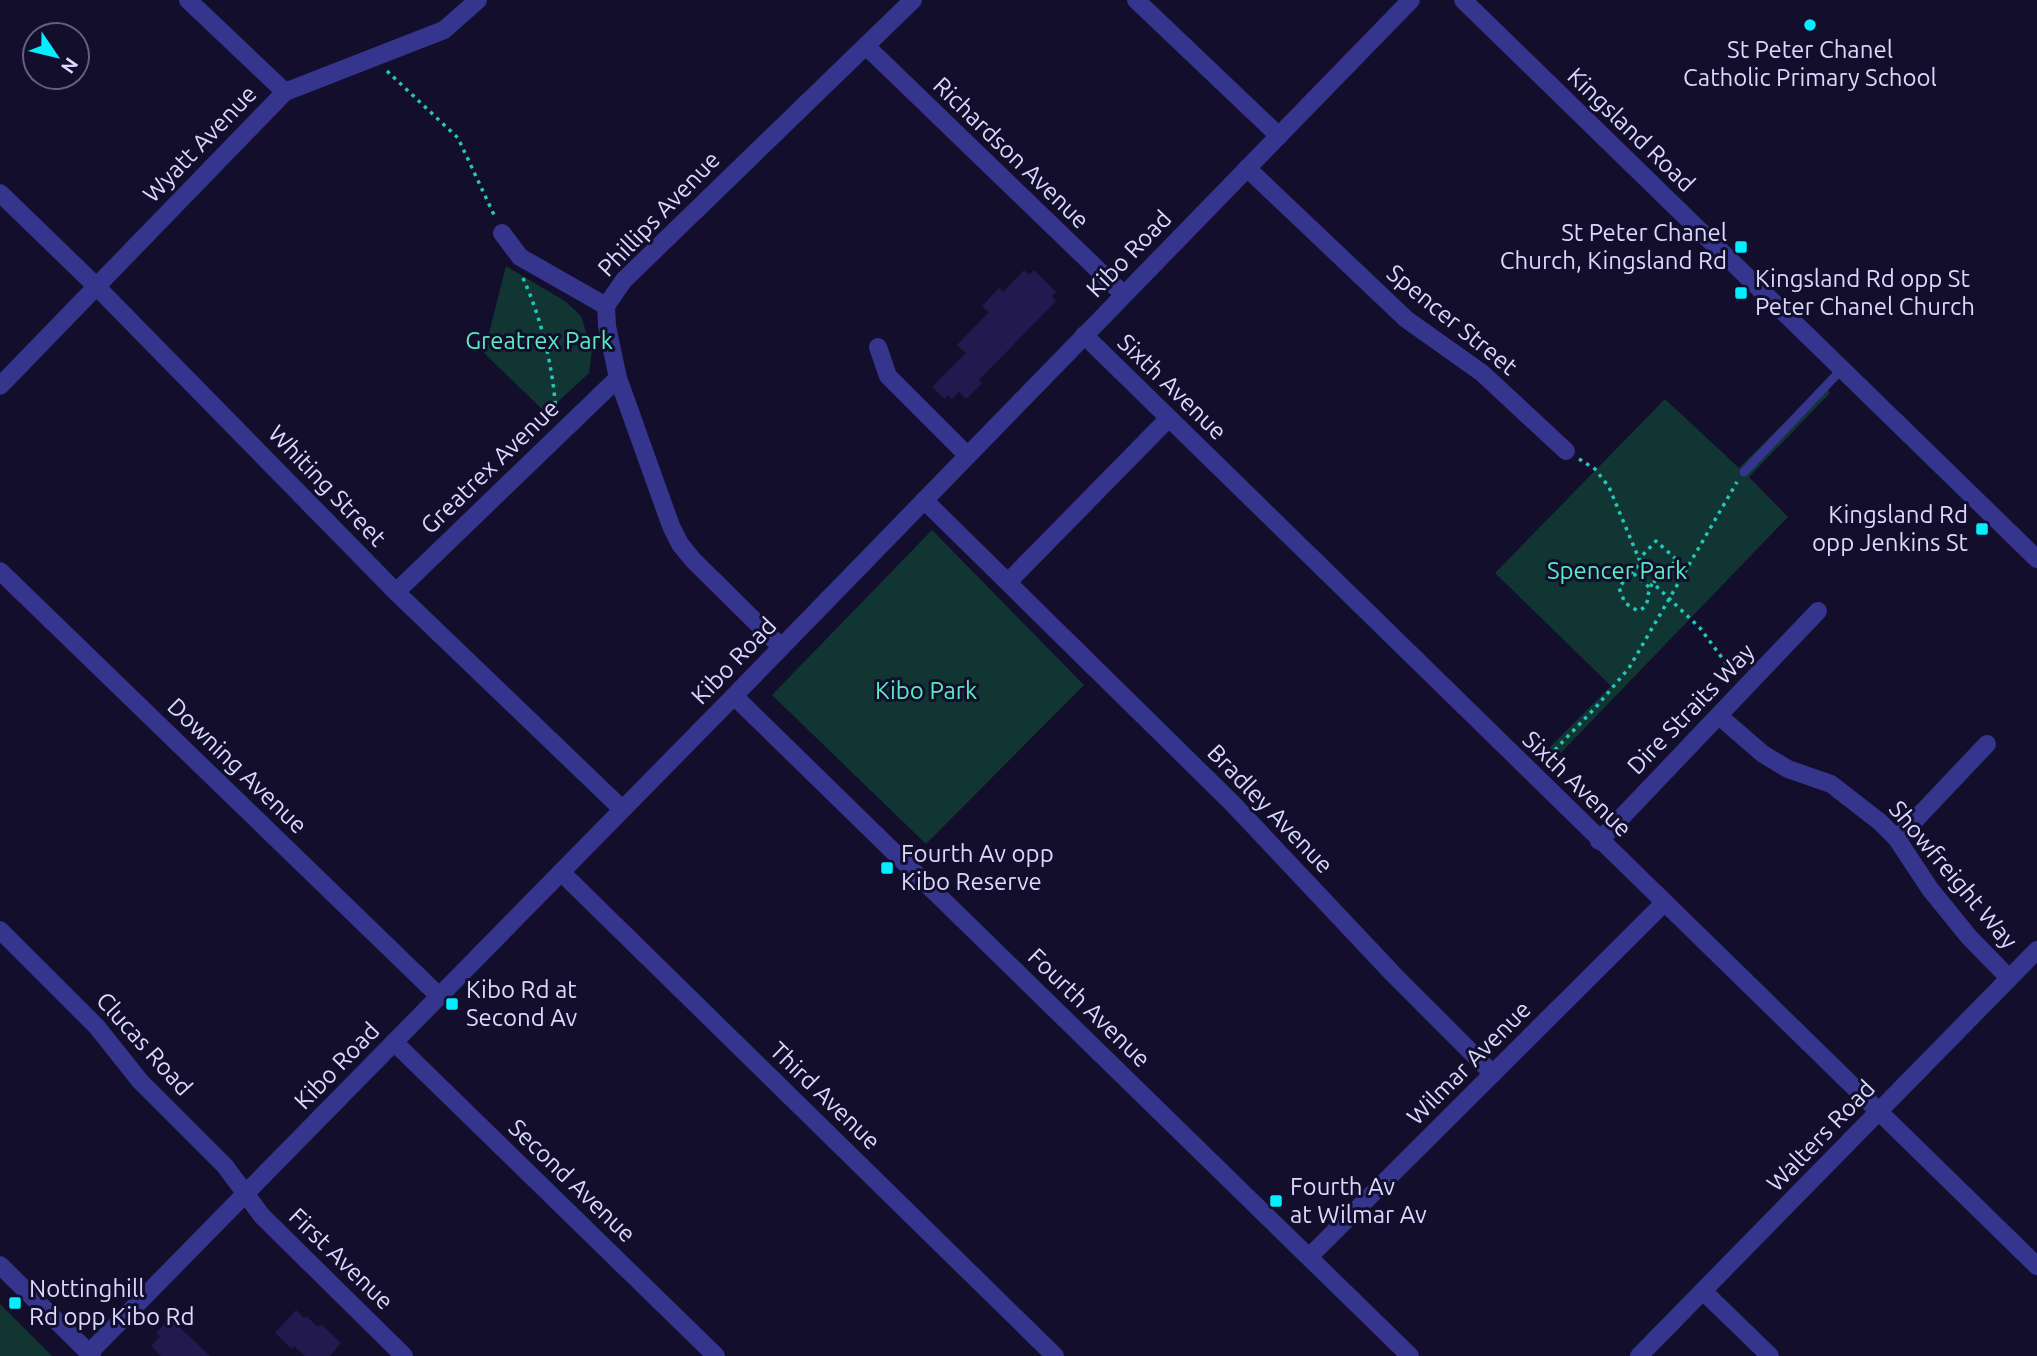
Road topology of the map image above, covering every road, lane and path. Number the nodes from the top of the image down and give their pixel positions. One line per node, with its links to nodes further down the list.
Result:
1 (188, 0): 8 (street)
2 (478, 0): 8 (street, Wyatt Avenue)
3 (913, 0): 7 (street, Phillips Avenue)
4 (1136, 0): 9 (street)
5 (1411, 0): 9 (street, Kibo Road)
6 (1463, 0): 18 (street, Kingsland Road)
7 (866, 46): 14 (street, Richardson Avenue); 15 (street, Phillips Avenue)
8 (285, 92): 13 (street, Wyatt Avenue)
9 (1279, 136): 10 (street, Kibo Road)
10 (1247, 168): 14 (street, Kibo Road); 22 (street, Spencer Street)
11 (0, 193): 13 (street, Whiting Street)
12 (502, 233): 15 (street)
13 (96, 286): 20 (street, Wyatt Avenue); 33 (street, Whiting Street)
14 (1123, 294): 16 (street, Kibo Road)
15 (606, 306): 19 (street, Phillips Avenue)
16 (1084, 335): 21 (street, Sixth Avenue); 23 (street, Kibo Road)
17 (878, 347): 23 (street)
18 (1842, 369): 24 (lane); 26 (street, Kingsland Road)
19 (618, 378): 33 (street, Greatrex Avenue); 36 (street, Phillips Avenue)
20 (0, 386)
21 (1169, 418): 31 (street); 44 (street, Sixth Avenue)
22 (1566, 451): 27 (path)
23 (967, 455): 25 (street, Kibo Road)
24 (1744, 472): 34 (path)
25 (924, 500): 31 (street, Bradley Avenue); 36 (street, Kibo Road)
26 (2037, 559)
27 (1641, 561): 29 (path); 30 (path); 30 (path)
28 (0, 571): 50 (street, Downing Avenue)
29 (1628, 575): 32 (path); 32 (path)
30 (1660, 578): 32 (path)
31 (1008, 582): 52 (street, Bradley Avenue)
32 (1651, 585): 34 (path)
33 (396, 592): 42 (street, Whiting Street)
34 (1668, 599): 37 (path); 41 (path)
35 (1818, 611): 37 (street, Dire Straits Way)
36 (781, 647): 38 (street, Kibo Road)
37 (1744, 689): 39 (street, Dire Straits Way)
38 (734, 696): 42 (street, Kibo Road); 55 (street, Fourth Avenue)
39 (1719, 716): 43 (street, Showfreight Way); 44 (street, Dire Straits Way)
40 (1987, 744): 43 (street)
41 (1549, 756)
42 (622, 809): 45 (street, Kibo Road)
43 (1897, 839): 49 (street, Showfreight Way)
44 (1599, 841): 46 (street, Sixth Avenue)
45 (561, 872): 50 (street, Kibo Road); 62 (street, Third Avenue)
46 (1664, 903): 52 (street, Wilmar Avenue); 53 (street, Sixth Avenue)
47 (0, 930): 54 (street, Clucas Road)
48 (2037, 950): 49 (street, Walters Road)
49 (2009, 978): 53 (street, Walters Road)
50 (439, 996): 51 (street, Kibo Road)
51 (394, 1042): 54 (street, Kibo Road); 61 (street, Second Avenue)
52 (1493, 1074): 55 (street, Wilmar Avenue)
53 (1879, 1112): 57 (street, Sixth Avenue); 58 (street, Walters Road)
54 (247, 1194): 59 (street, Kibo Road); 60 (street, First Avenue)
55 (1308, 1257): 63 (street, Fourth Avenue)
56 (0, 1265): 59 (street)
57 (2037, 1266)
58 (1703, 1291): 64 (street, Walters Road); 65 (street)
59 (90, 1355)
60 (404, 1356)
61 (716, 1356)
62 (1055, 1356)
63 (1410, 1356)
64 (1639, 1356)
65 (1770, 1356)

